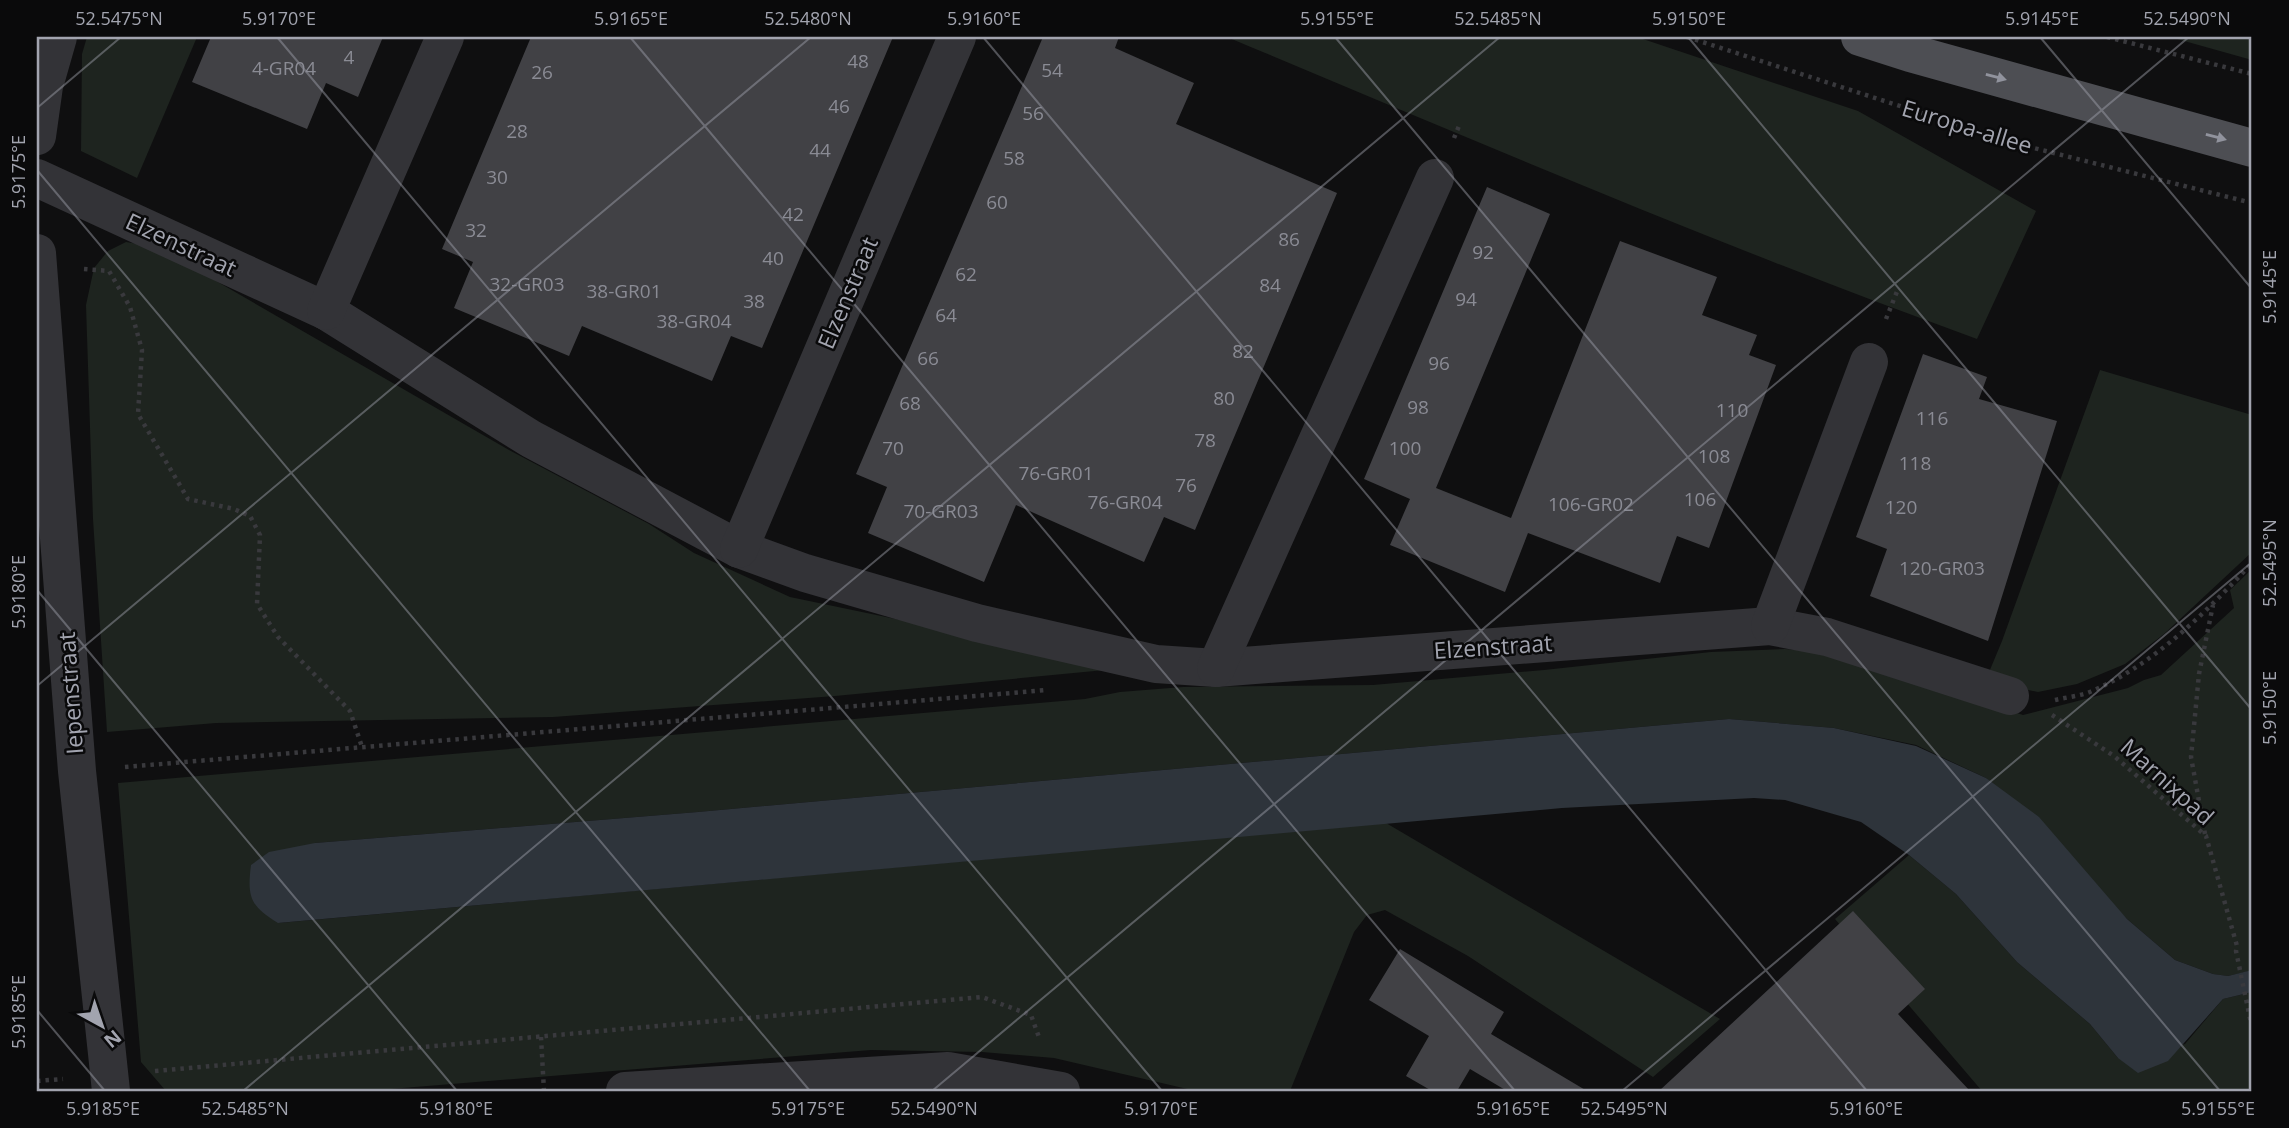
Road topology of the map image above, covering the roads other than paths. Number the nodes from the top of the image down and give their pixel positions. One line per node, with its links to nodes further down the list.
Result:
1 (58, 37): 7 (street)
2 (445, 37): 13 (street)
3 (957, 37): 15 (street, Elzenstraat)
4 (1860, 37): 8 (main road, one-way to 8)
5 (1944, 37): 6 (main road)
6 (2252, 121)
7 (37, 136)
8 (2252, 148)
9 (37, 178): 13 (street, Elzenstraat)
10 (1435, 178): 17 (street)
11 (37, 253): 12 (street, Iepenstraat)
12 (38, 264): 19 (street, Iepenstraat)
13 (326, 312): 15 (street, Elzenstraat)
14 (1869, 362): 16 (street)
15 (739, 549): 17 (street, Elzenstraat)
16 (1770, 626): 17 (street, Elzenstraat); 18 (street, Elzenstraat)
17 (1216, 668)
18 (2023, 700)
19 (110, 1083)
20 (1055, 1090): 21 (street)
21 (625, 1091)

